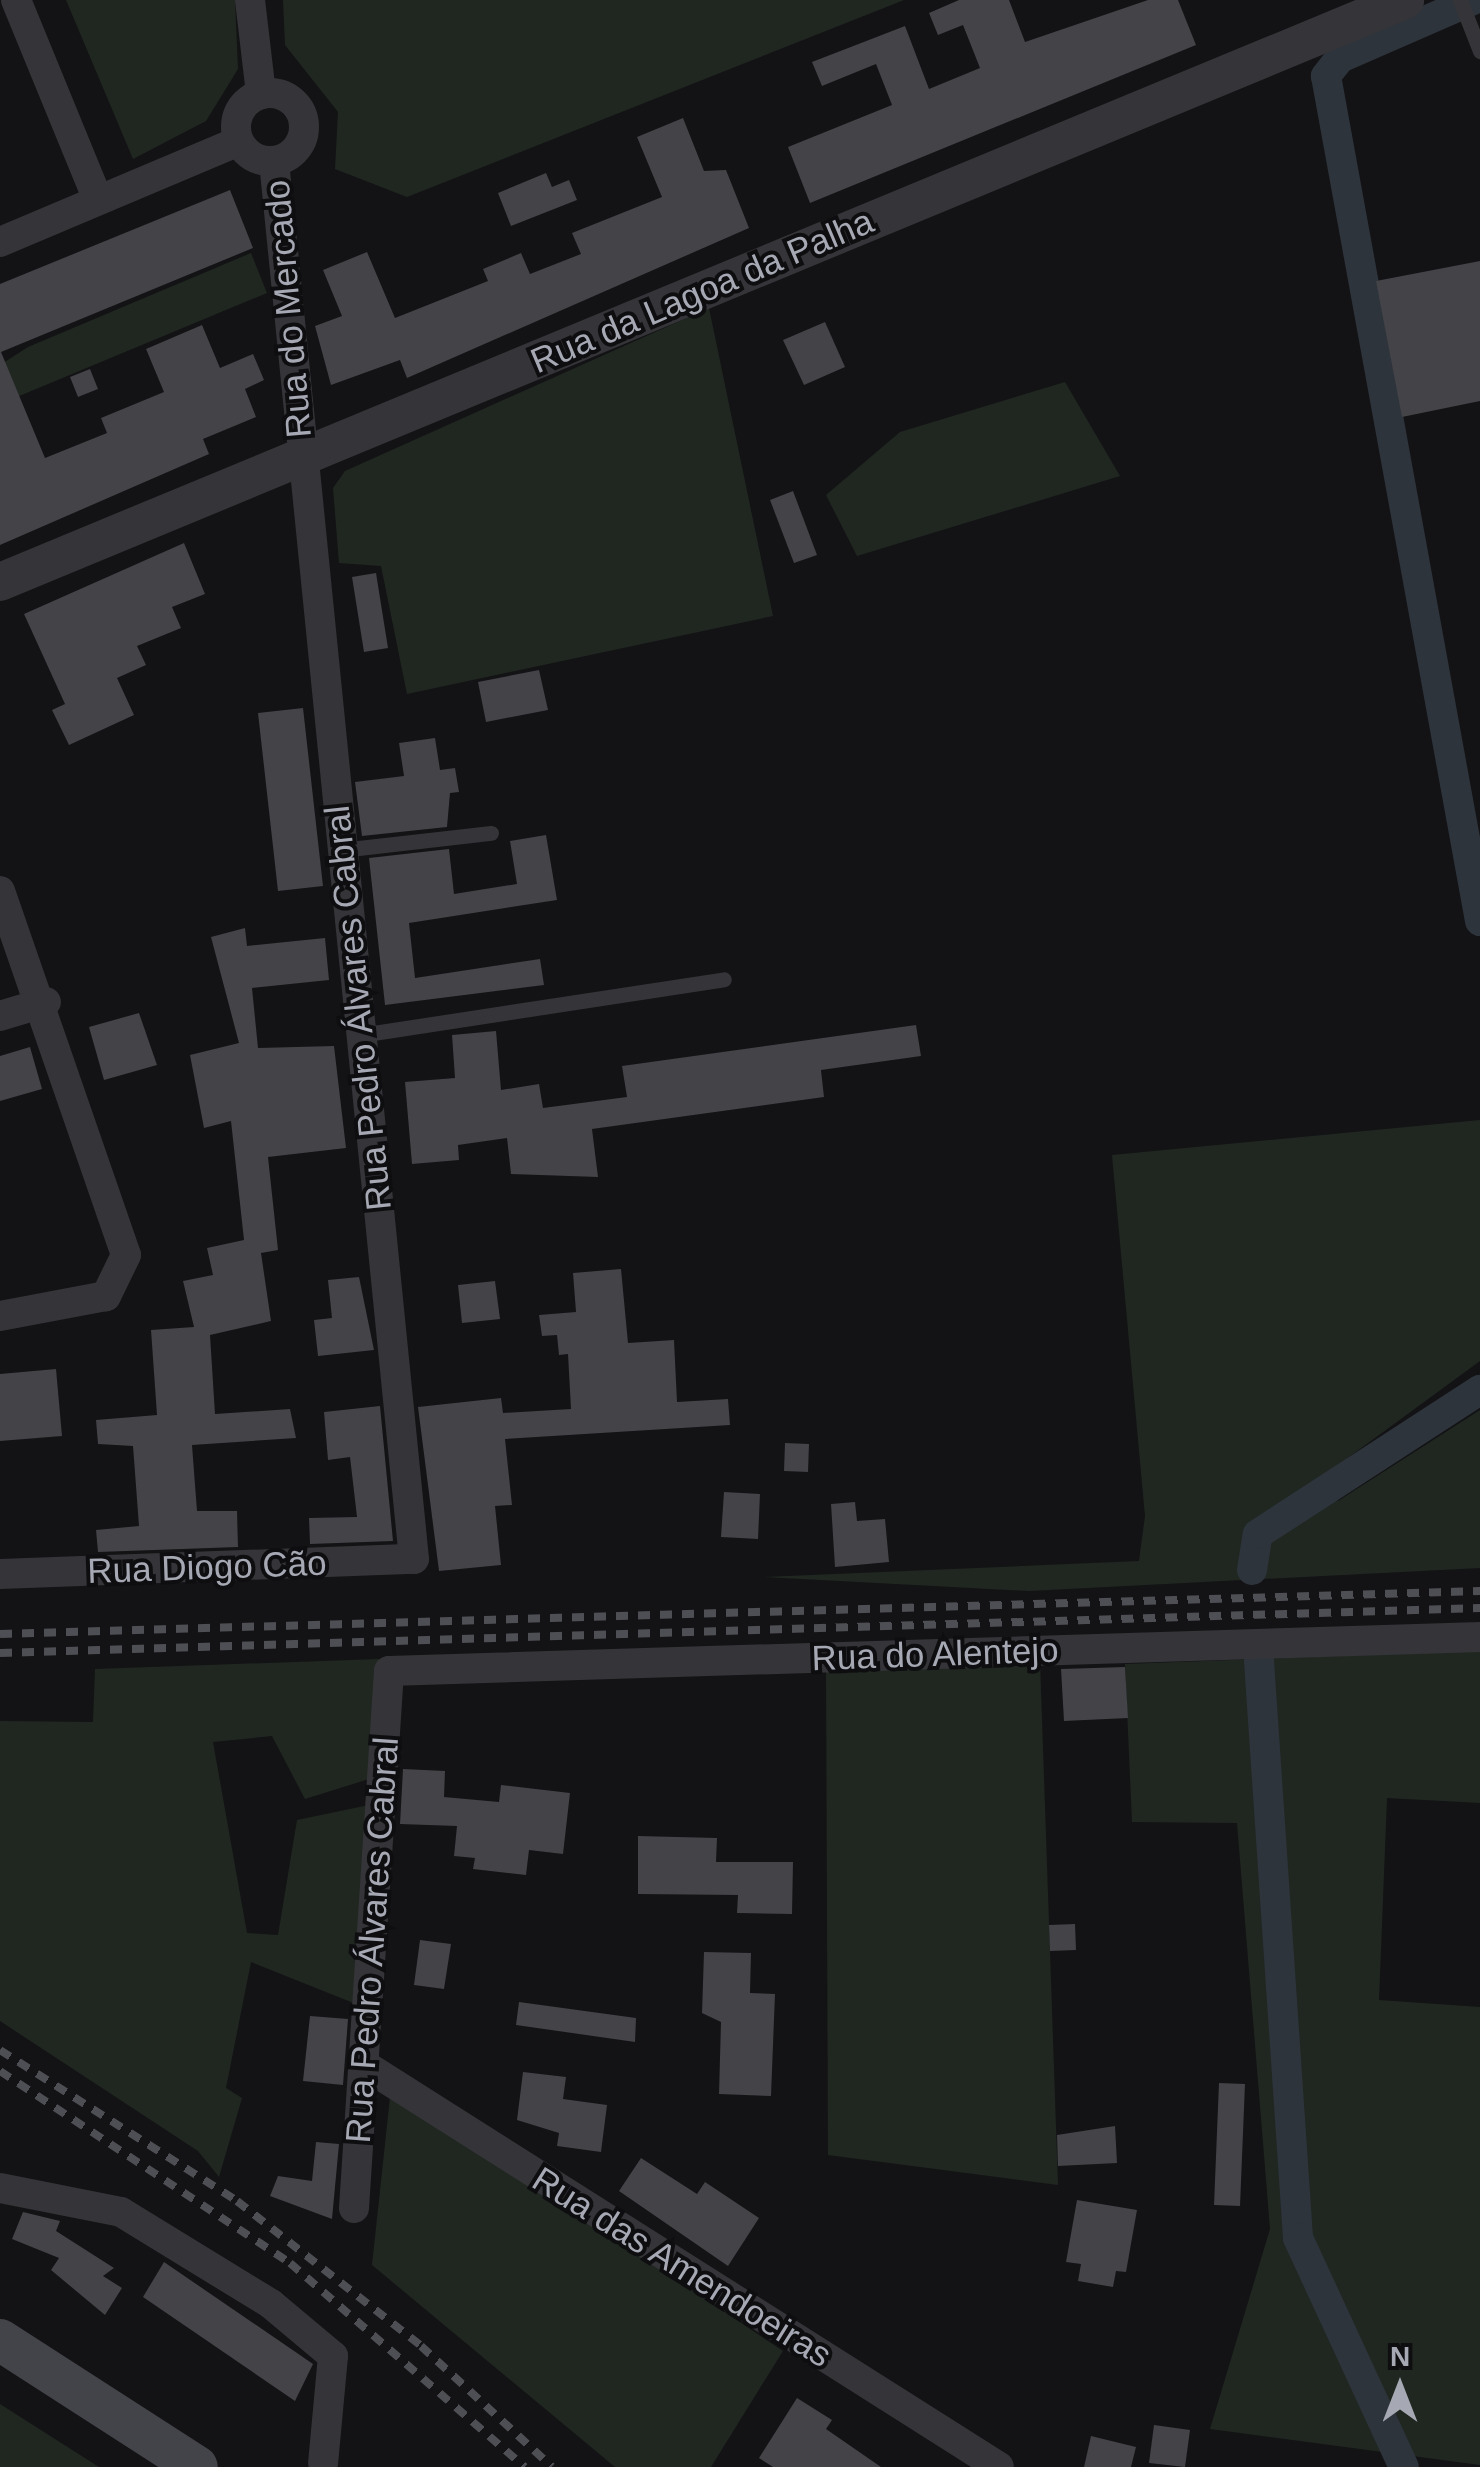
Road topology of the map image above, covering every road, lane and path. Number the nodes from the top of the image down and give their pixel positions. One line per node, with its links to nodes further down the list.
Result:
1 (16, 0): 9 (street)
2 (250, 0): 6 (street)
3 (1404, 0): 11 (street, Rua da Lagoa da Palha)
4 (1460, 0): 5 (lane)
5 (1480, 51)
6 (262, 94): 7 (street); 8 (street)
7 (239, 141): 8 (street); 9 (street)
8 (274, 161): 11 (street, Rua do Mercado)
9 (98, 200): 10 (street)
10 (0, 242)
11 (302, 458): 12 (street, Rua da Lagoa da Palha); 14 (street, Rua Pedro Álvares Cabral)
12 (0, 582)
13 (491, 833): 14 (lane)
14 (342, 850): 19 (street, Rua Pedro Álvares Cabral)
15 (0, 892): 17 (street)
16 (724, 980): 19 (lane)
17 (46, 1002): 18 (street); 20 (street)
18 (0, 1016)
19 (360, 1035): 21 (street, Rua Pedro Álvares Cabral)
20 (0, 1316)
21 (414, 1559): 22 (street, Rua Diogo Cão)
22 (0, 1574)
23 (1480, 1637): 24 (street, Rua do Alentejo)
24 (389, 1672): 25 (street, Rua Pedro Álvares Cabral)
25 (366, 2066): 27 (street, Rua Pedro Álvares Cabral); 31 (street, Rua das Amendoeiras)
26 (0, 2188): 29 (street)
27 (354, 2208)
28 (0, 2340): 30 (main road)
29 (323, 2464)
30 (197, 2467)
31 (999, 2467)

